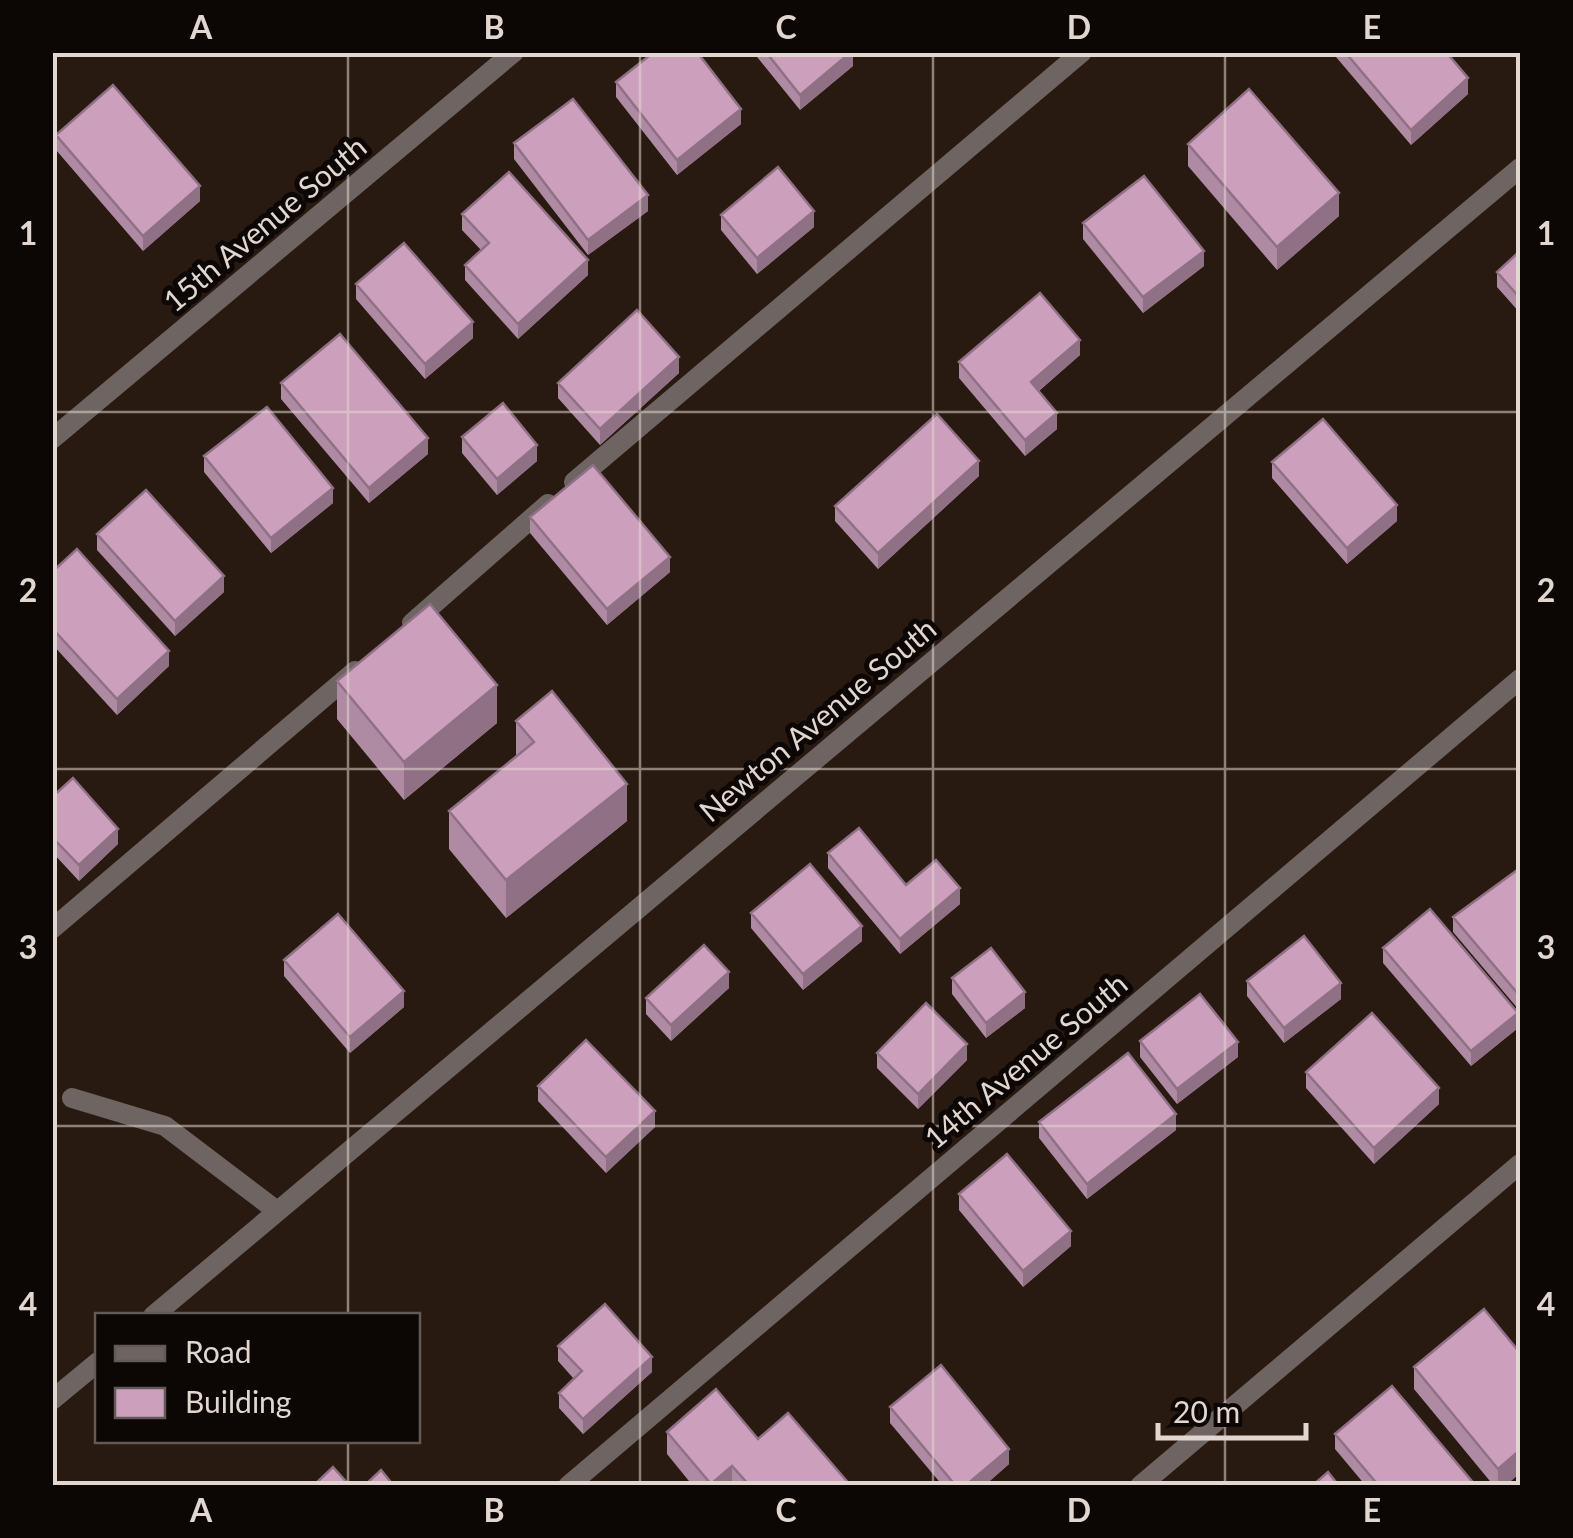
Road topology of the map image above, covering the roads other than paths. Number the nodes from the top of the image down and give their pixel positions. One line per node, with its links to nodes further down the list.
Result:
1 (514, 52): 4 (street, 15th Avenue South)
2 (1082, 52): 6 (street)
3 (1520, 168): 9 (street, Newton Avenue South)
4 (52, 439)
5 (1520, 680): 13 (street, 14th Avenue South)
6 (52, 929)
7 (72, 1098): 9 (street)
8 (1520, 1164): 14 (street)
9 (277, 1211): 10 (street, Newton Avenue South)
10 (157, 1313)
11 (95, 1364): 12 (street)
12 (52, 1400)
13 (568, 1486)
14 (1140, 1486)

